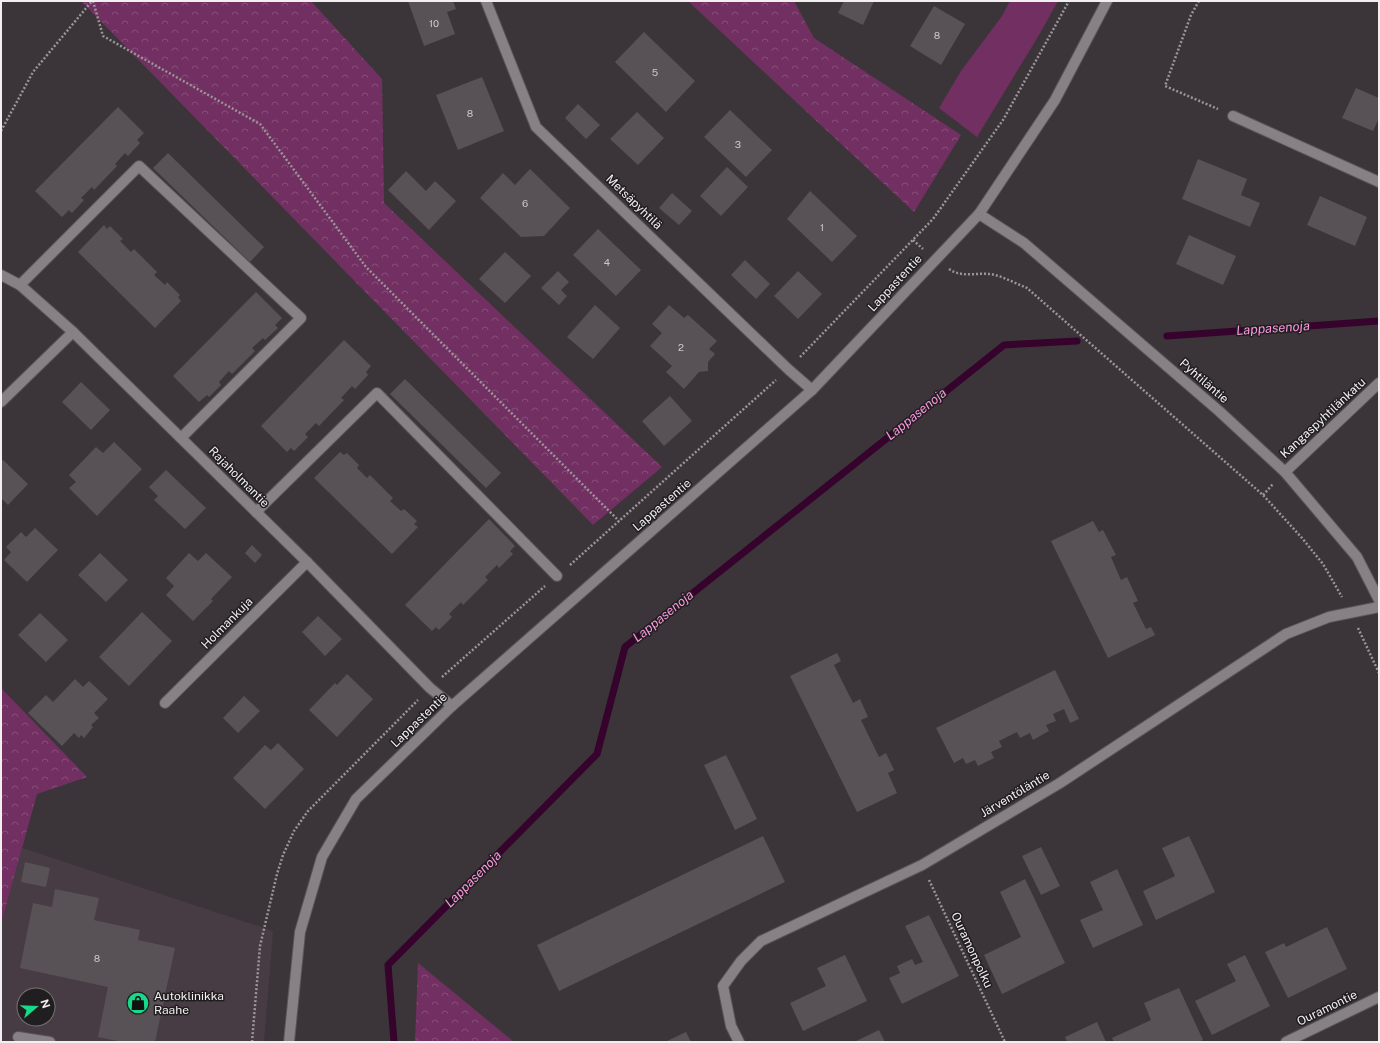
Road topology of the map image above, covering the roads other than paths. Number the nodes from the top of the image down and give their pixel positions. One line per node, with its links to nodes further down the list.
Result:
1 (486, 1): 10 (street, Metsäpyhtilä)
2 (1107, 1): 5 (street, Lappastentie)
3 (1233, 116): 4 (street)
4 (1379, 182)
5 (979, 214): 10 (street, Lappastentie); 13 (street, Pyhtiläntie)
6 (1, 275): 7 (street, Rajaholmantie)
7 (20, 285): 8 (street, Rajaholmantie); 12 (street)
8 (73, 332): 11 (street); 12 (street, Rajaholmantie)
9 (1379, 383): 13 (street, Kangaspyhtilänkatu)
10 (812, 390): 20 (street, Lappastentie)
11 (1, 402)
12 (181, 438): 14 (street, Rajaholmantie)
13 (1285, 472): 17 (street, Pyhtiläntie)
14 (256, 512): 15 (street, Rajaholmantie); 16 (street)
15 (307, 562): 19 (street, Holmankuja); 20 (street, Rajaholmantie)
16 (557, 576)
17 (1379, 600)
18 (1379, 607): 25 (street, Järventöläntie)
19 (165, 703)
20 (452, 706): 24 (street, Lappastentie)
21 (1379, 997): 26 (street, Ouramontie)
22 (18, 1037): 23 (street)
23 (50, 1042)
24 (289, 1042)
25 (738, 1042)
26 (1286, 1042)

